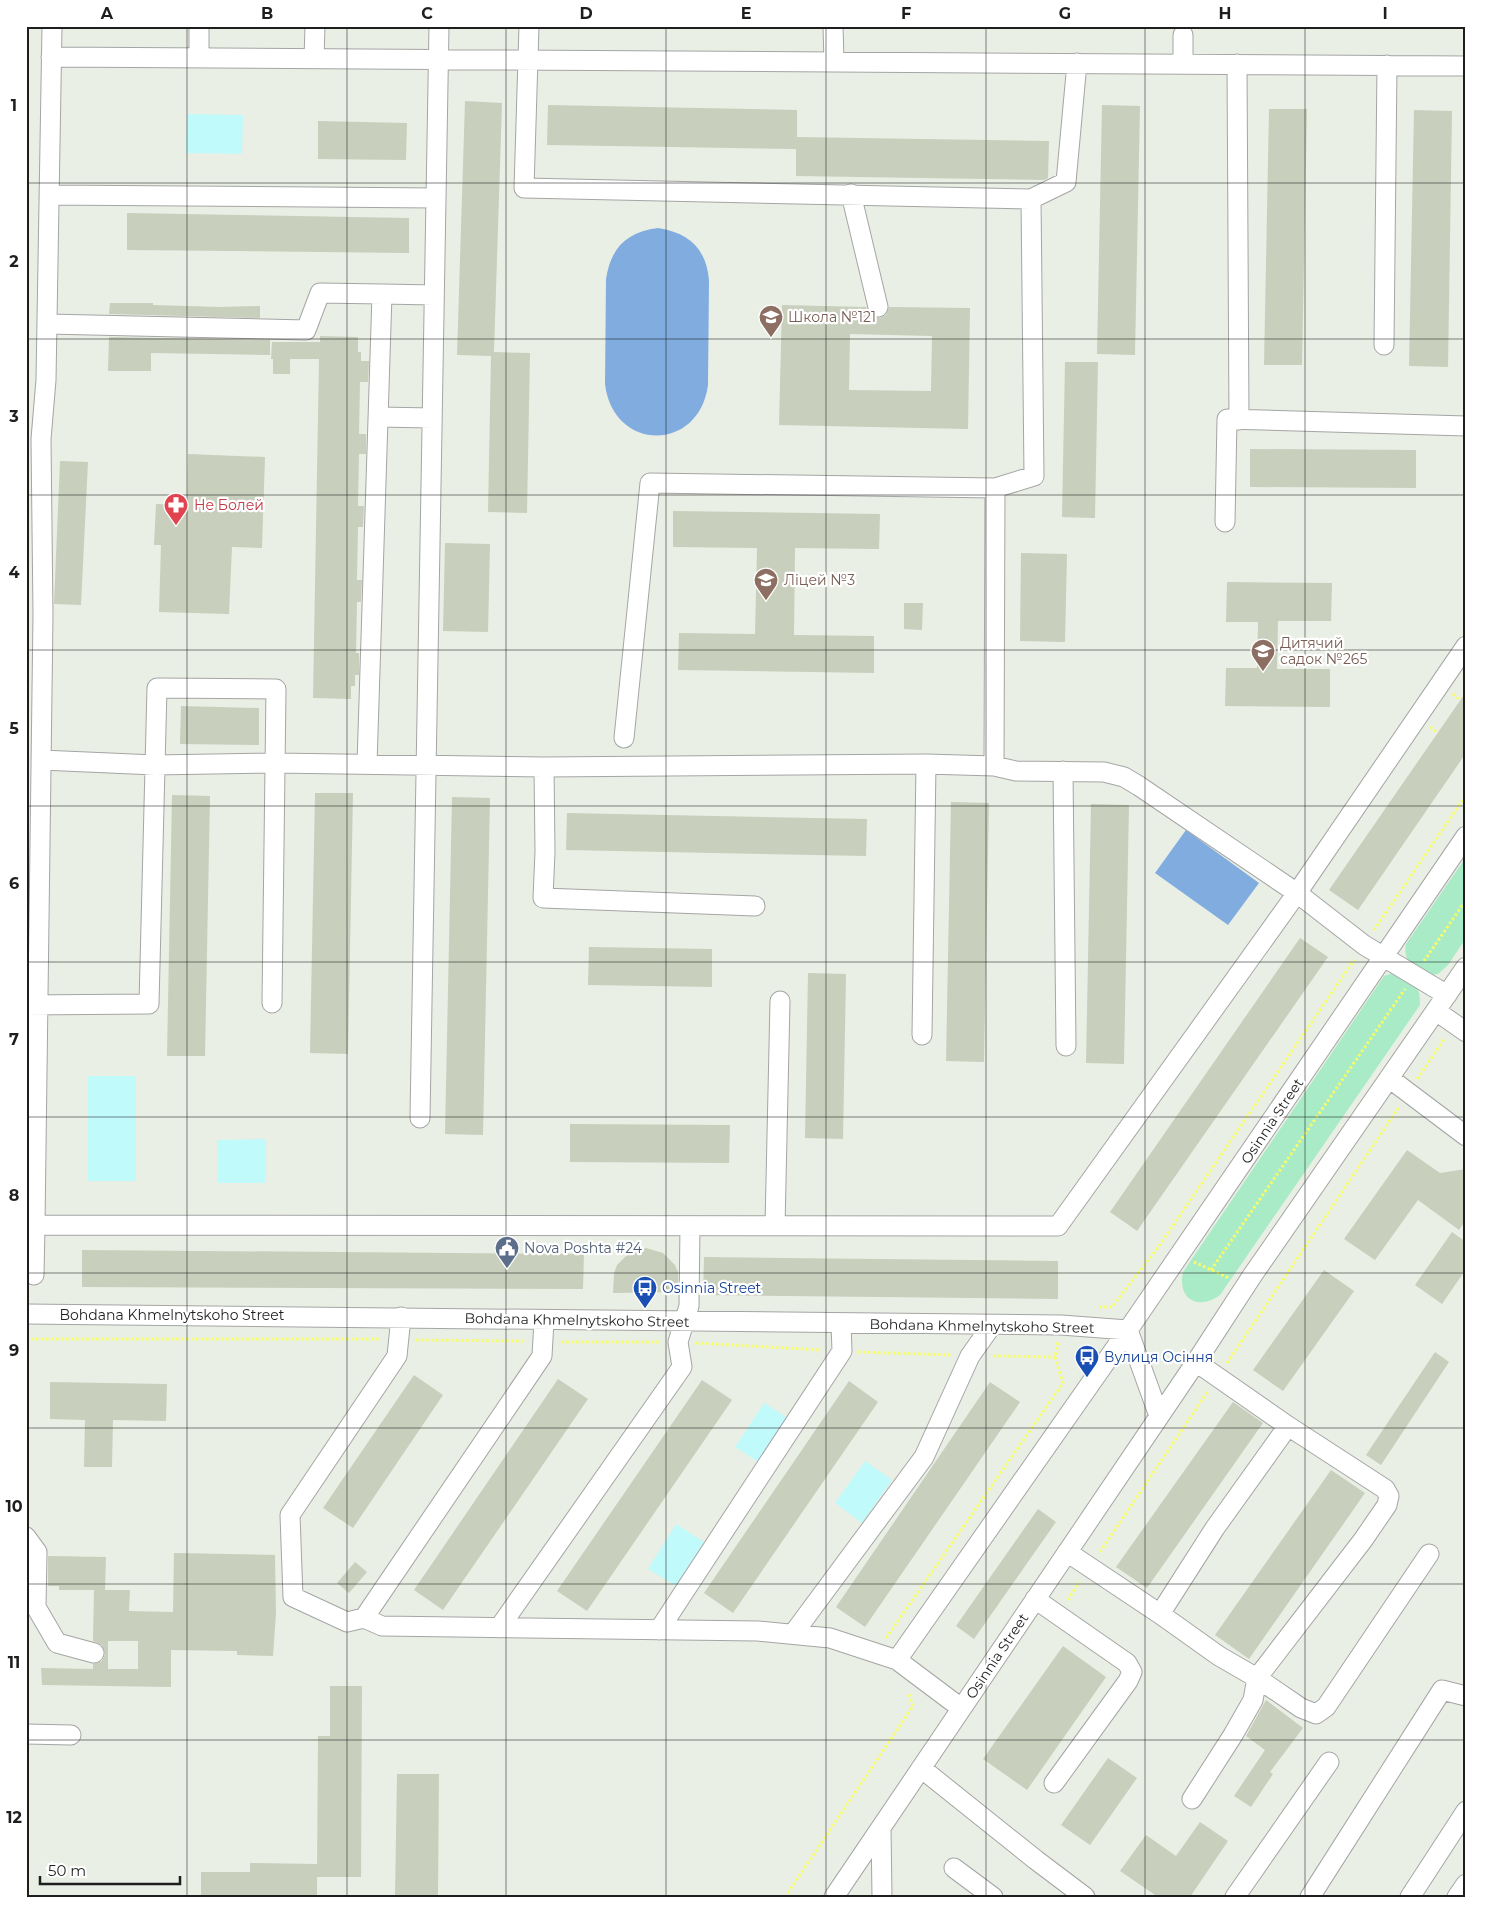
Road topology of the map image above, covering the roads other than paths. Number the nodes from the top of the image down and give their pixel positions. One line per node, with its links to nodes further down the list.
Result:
1 (52, 26): 8 (street)
2 (199, 26): 9 (street)
3 (315, 26): 10 (street)
4 (440, 26): 11 (street)
5 (529, 26): 12 (street)
6 (833, 26): 13 (street)
7 (1183, 36): 15 (street)
8 (51, 57): 9 (street); 20 (street)
9 (199, 58): 10 (street)
10 (314, 59): 11 (street)
11 (439, 59): 12 (street); 21 (street)
12 (528, 60): 13 (street); 19 (street)
13 (834, 62): 14 (street)
14 (1077, 63): 15 (street); 22 (street)
15 (1184, 64): 16 (street)
16 (1237, 64): 17 (street); 30 (street)
17 (1387, 65): 18 (street); 27 (street)
18 (1466, 66)
19 (851, 194): 22 (street); 25 (street)
20 (48, 195): 21 (street); 26 (street)
21 (436, 198): 24 (street)
22 (1031, 199): 33 (street)
23 (382, 294): 24 (street); 26 (street); 28 (street)
24 (434, 295): 29 (street)
25 (878, 307)
26 (47, 324): 32 (street)
27 (1384, 345)
28 (378, 417): 29 (street); 40 (street)
29 (432, 418): 43 (street)
30 (1239, 420): 31 (street); 34 (street)
31 (1466, 426)
32 (33, 439): 35 (street)
33 (996, 488): 37 (street); 44 (street)
34 (1225, 522)
35 (35, 615): 38 (street)
36 (1466, 646): 48 (street)
37 (624, 738)
38 (41, 760): 42 (street); 55 (street)
39 (276, 763): 40 (street); 42 (street); 42 (street); 54 (street)
40 (367, 764): 43 (street)
41 (926, 764): 44 (street); 45 (street); 58 (street)
42 (155, 765): 55 (street)
43 (426, 765): 45 (street); 61 (street)
44 (994, 766): 46 (street)
45 (544, 767): 49 (street)
46 (1063, 771): 48 (street); 59 (street)
47 (1466, 836): 50 (street, Osinnia Street)
48 (1297, 893): 50 (street); 65 (street)
49 (755, 906)
50 (1384, 958): 52 (street); 73 (street, Osinnia Street)
51 (1466, 967): 52 (street, Osinnia Street)
52 (1446, 995): 56 (street, Osinnia Street)
53 (780, 1001): 65 (street)
54 (272, 1003)
55 (32, 1006): 63 (street)
56 (1436, 1011): 57 (street); 60 (street, Osinnia Street)
57 (1460, 1028)
58 (922, 1035)
59 (1066, 1046)
60 (1389, 1078): 62 (street); 74 (street, Osinnia Street)
61 (420, 1118)
62 (1466, 1136)
63 (35, 1225): 64 (street); 66 (street)
64 (690, 1226): 65 (street); 70 (street)
65 (775, 1226)
66 (34, 1275)
67 (26, 1314): 68 (street, Bohdana Khmelnytskoho Street)
68 (401, 1317): 69 (street, Bohdana Khmelnytskoho Street); 82 (street)
69 (544, 1321): 70 (street, Bohdana Khmelnytskoho Street); 82 (street)
70 (683, 1322): 71 (street, Bohdana Khmelnytskoho Street); 83 (street)
71 (841, 1324): 72 (street, Bohdana Khmelnytskoho Street); 84 (street)
72 (992, 1325): 73 (street, Bohdana Khmelnytskoho Street); 85 (street)
73 (1128, 1330): 75 (street); 87 (street, Osinnia Street)
74 (1196, 1362): 75 (street, Osinnia Street); 76 (street)
75 (1160, 1416): 78 (street, Osinnia Street)
76 (1288, 1426): 81 (street); 88 (street)
77 (26, 1537): 86 (street)
78 (1067, 1552): 80 (street, Osinnia Street); 81 (street)
79 (1429, 1554): 88 (street)
80 (1035, 1599): 90 (street, Osinnia Street); 95 (street)
81 (1160, 1614): 88 (street)
82 (364, 1618): 83 (street)
83 (499, 1628): 84 (street)
84 (658, 1630): 85 (street)
85 (793, 1634): 87 (street)
86 (94, 1652)
87 (897, 1660): 90 (street)
88 (1257, 1678): 96 (street)
89 (1466, 1696): 106 (street)
90 (961, 1708): 94 (street, Osinnia Street)
91 (26, 1734): 92 (street)
92 (71, 1735)
93 (1329, 1762): 105 (street)
94 (921, 1768): 98 (street, Osinnia Street); 104 (street)
95 (1054, 1782)
96 (1192, 1799)
97 (1466, 1811): 107 (street)
98 (880, 1828): 101 (street, Osinnia Street); 102 (street)
99 (954, 1868): 103 (street)
100 (1466, 1884): 108 (street)
101 (834, 1897)
102 (882, 1897)
103 (993, 1897)
104 (1085, 1897)
105 (1235, 1897)
106 (1310, 1897)
107 (1410, 1897)
108 (1457, 1897)

